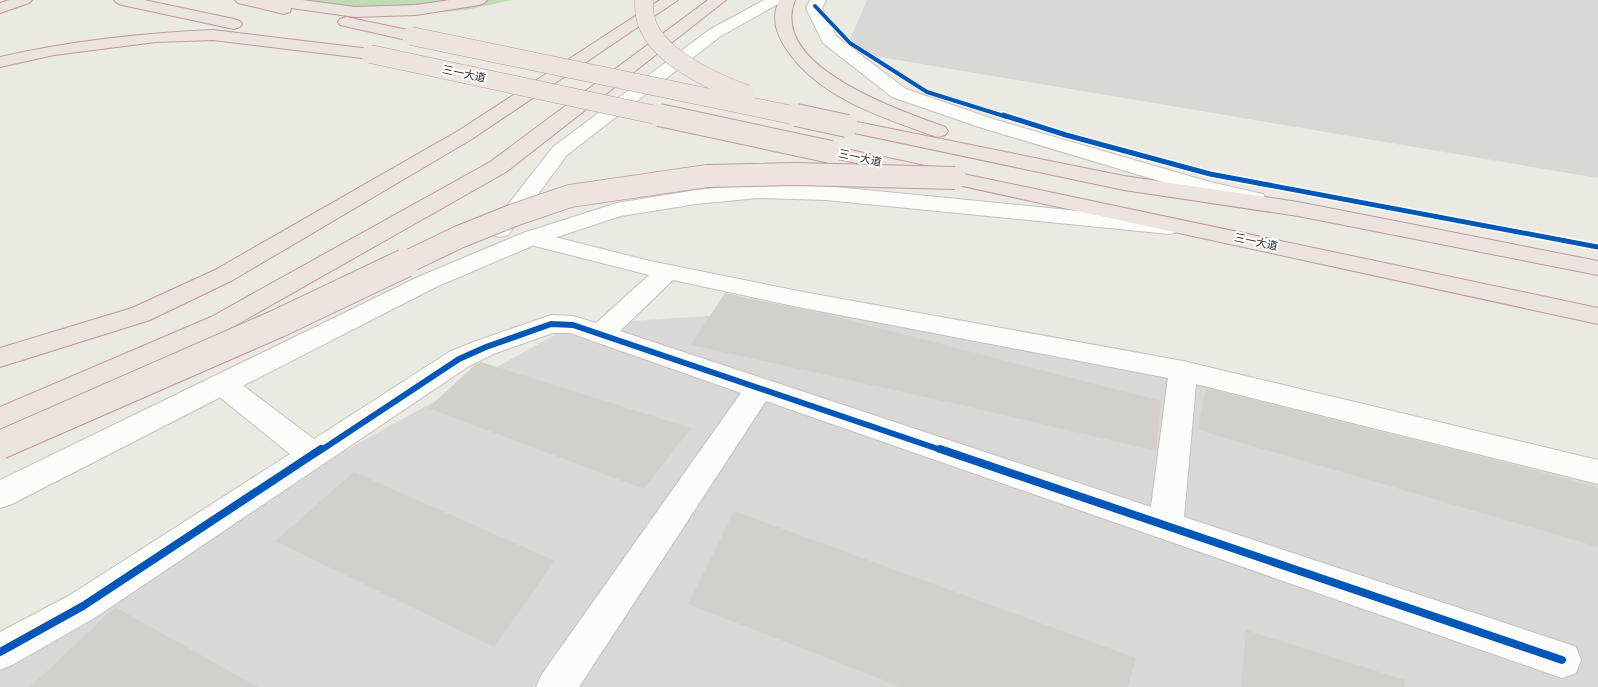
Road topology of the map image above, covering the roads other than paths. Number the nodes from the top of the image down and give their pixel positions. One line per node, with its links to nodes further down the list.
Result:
1 (24, 0): 12 (highway)
2 (122, 0): 13 (highway, 三一大道)
3 (243, 0): 15 (highway, bridge)
4 (268, 0): 5 (highway)
5 (478, 0)
6 (644, 0): 15 (highway, bridge)
7 (670, 0): 27 (highway)
8 (718, 0): 25 (highway)
9 (775, 0): 21 (street)
10 (787, 0): 17 (highway)
11 (818, 0): 18 (street)
12 (0, 8)
13 (370, 54): 14 (highway); 16 (highway, 三一大道, bridge)
14 (0, 62)
15 (847, 126): 17 (highway)
16 (955, 178): 19 (highway, 三一大道); 33 (highway, bridge)
17 (1124, 183): 18 (highway)
18 (1298, 209): 22 (highway)
19 (1205, 230): 20 (street); 24 (highway, 三一大道)
20 (530, 238): 21 (street); 23 (street)
21 (478, 259): 29 (street)
22 (1598, 268)
23 (667, 272): 26 (street); 28 (street)
24 (1598, 316)
25 (220, 323): 31 (highway); 32 (highway)
26 (601, 334): 30 (street); 34 (street)
27 (0, 358)
28 (1183, 371): 35 (street); 37 (street)
29 (222, 384): 34 (street); 36 (street)
30 (760, 388): 37 (street); 40 (street)
31 (0, 399)
32 (0, 419)
33 (0, 445)
34 (312, 455): 38 (street)
35 (1598, 472)
36 (0, 495)
37 (1166, 526): 39 (street)
38 (0, 652)
39 (1562, 660)
40 (556, 687)

